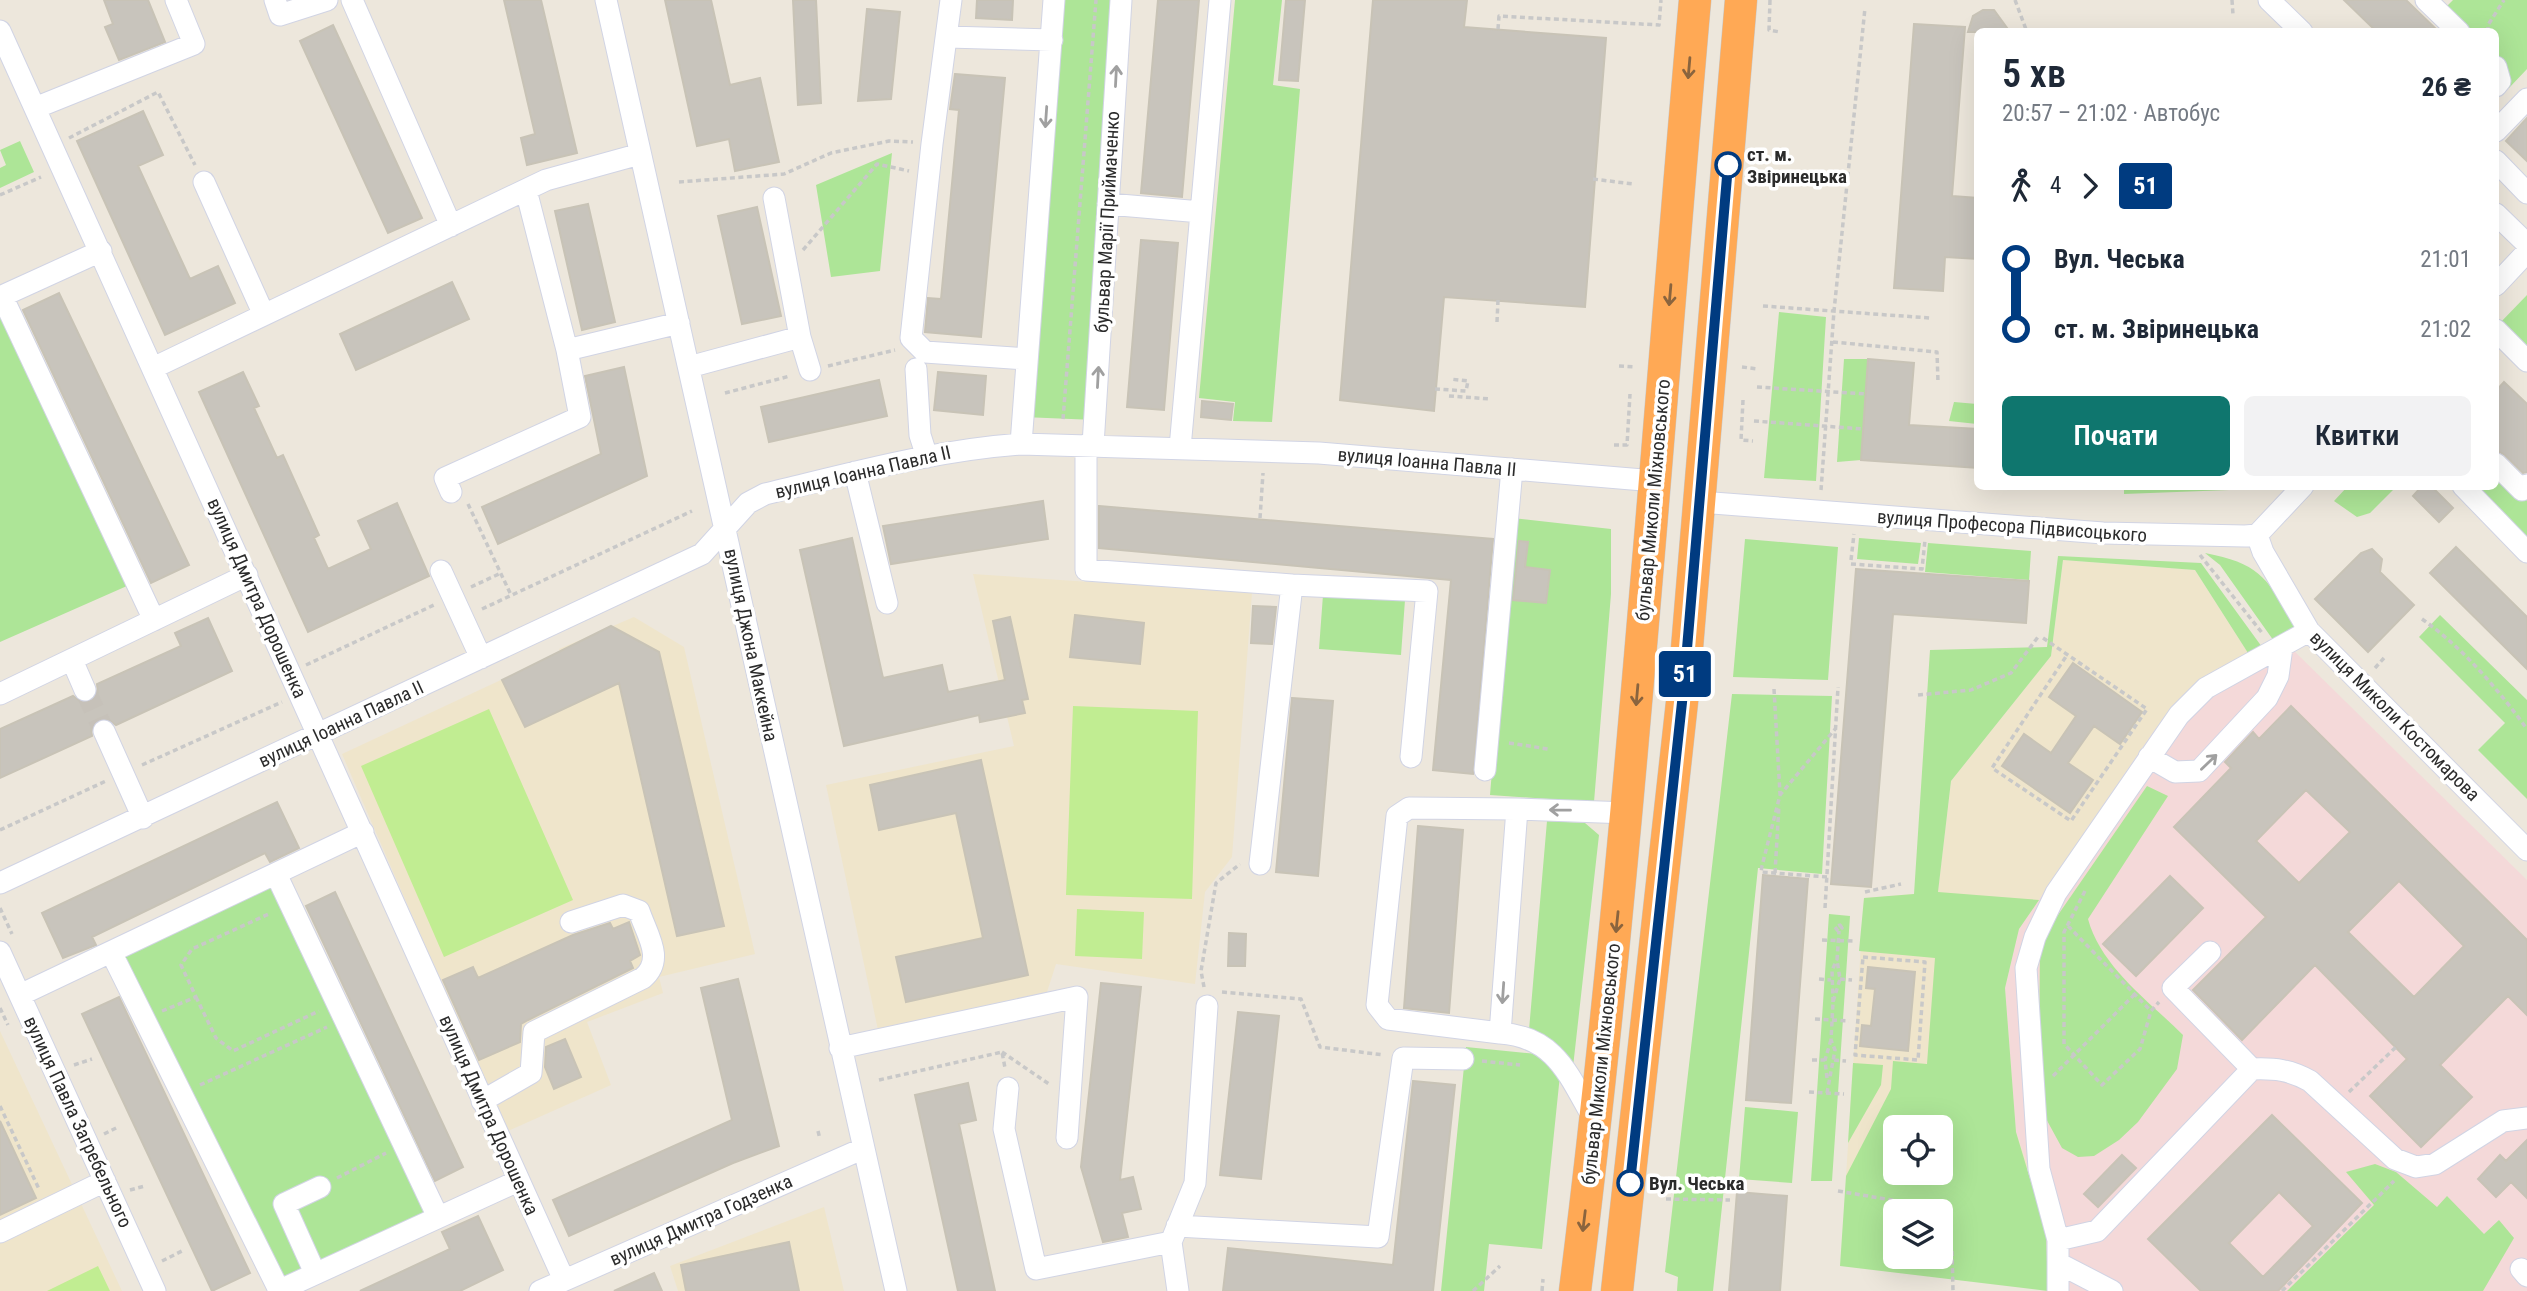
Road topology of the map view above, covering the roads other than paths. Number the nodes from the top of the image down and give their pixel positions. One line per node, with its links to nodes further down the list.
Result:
1 (176, 0): 20 (street)
2 (275, 0): 3 (street)
3 (327, 0)
4 (352, 0): 31 (street)
5 (606, 0): 22 (street, вулиця Джона Маккейна)
6 (951, 0): 17 (street)
7 (1054, 0): 18 (street)
8 (1121, 0): 28 (street, бульвар Марії Приймаченко, one-way to 8)
9 (1220, 0): 29 (street)
10 (1695, 0): 54 (highway, бульвар Миколи Міхновського, one-way to 54)
11 (1741, 0): 59 (highway)
12 (2269, 0): 14 (street)
13 (2436, 3): 15 (street)
14 (2298, 28)
15 (2456, 28)
16 (0, 31): 20 (street, вулиця Дмитра Дорошенка)
17 (948, 37): 18 (street); 41 (street)
18 (1052, 40): 41 (street, one-way to 41)
19 (2527, 99): 21 (street)
20 (35, 108): 32 (street, вулиця Дмитра Дорошенка)
21 (2499, 128)
22 (640, 154): 25 (street); 37 (street, вулиця Джона Маккейна)
23 (2499, 164): 26 (street)
24 (204, 182): 36 (street)
25 (526, 190): 31 (street); 40 (street)
26 (2527, 193)
27 (774, 198): 39 (street)
28 (1108, 204): 29 (street); 48 (street, бульвар Марії Приймаченко, one-way to 28)
29 (1201, 212): 49 (street)
30 (2499, 218): 33 (street)
31 (451, 226): 36 (street)
32 (101, 251): 35 (street); 44 (street, вулиця Дмитра Дорошенка)
33 (2525, 256): 34 (street)
34 (2499, 282)
35 (1, 297): 67 (street)
36 (264, 315): 44 (street)
37 (679, 323): 40 (street); 43 (street, вулиця Джона Маккейна)
38 (2499, 333): 42 (street)
39 (800, 337): 43 (street); 45 (street)
40 (567, 350): 55 (street)
41 (1027, 359): 47 (street)
42 (2527, 361)
43 (689, 367): 60 (street, вулиця Джона Маккейна)
44 (153, 368): 64 (street, вулиця Дмитра Дорошенка)
45 (816, 369)
46 (916, 369): 50 (street)
47 (1021, 444): 48 (street, вулиця Іоанна Павла II); 50 (street, вулиця Іоанна Павла II)
48 (1090, 445): 49 (street, вулиця Іоанна Павла II); 65 (street, бульвар Марії Приймаченко)
49 (1180, 448): 52 (street, вулиця Іоанна Павла II)
50 (927, 457): 53 (street, вулиця Іоанна Павла II)
51 (2499, 467): 56 (street)
52 (1513, 469): 54 (street, вулиця Іоанна Павла II); 78 (street)
53 (855, 472): 60 (street, вулиця Іоанна Павла II); 66 (street)
54 (1655, 481): 80 (highway, бульвар Миколи Міхновського, one-way to 80)
55 (453, 483)
56 (2527, 485)
57 (2299, 490): 61 (street)
58 (2467, 490): 62 (street)
59 (1700, 502): 61 (street, вулиця Професора Підвисоцького); 119 (highway)
60 (725, 527): 70 (street, вулиця Іоанна Павла II); 94 (street, вулиця Джона Маккейна)
61 (2257, 535): 68 (street, вулиця Миколи Костомарова)
62 (2527, 552)
63 (440, 571): 70 (street)
64 (247, 575): 67 (street); 75 (street, вулиця Дмитра Дорошенка)
65 (1292, 584): 76 (street); 84 (street)
66 (887, 603)
67 (154, 620): 71 (street)
68 (2309, 631): 69 (street); 83 (street, вулиця Миколи Костомарова)
69 (2282, 647): 77 (street); 77 (street, one-way to 69)
70 (481, 657): 75 (street, вулиця Іоанна Павла II)
71 (72, 660): 72 (street); 73 (street)
72 (85, 690)
73 (0, 694)
74 (104, 731): 81 (street)
75 (318, 735): 81 (street, вулиця Іоанна Павла II); 82 (street, вулиця Дмитра Дорошенка)
76 (1411, 757)
77 (2148, 757): 109 (street)
78 (1485, 770)
79 (1517, 809): 80 (street, one-way to 79); 93 (street, one-way to 93); 93 (street)
80 (1628, 813): 100 (highway, бульвар Миколи Міхновського, one-way to 100)
81 (143, 818): 86 (street, вулиця Іоанна Павла II)
82 (363, 832): 85 (street); 98 (street, вулиця Дмитра Дорошенка)
83 (2527, 850)
84 (1261, 855)
85 (276, 873): 89 (street); 106 (street)
86 (0, 883)
87 (571, 922): 98 (street)
88 (0, 952): 91 (street, вулиця Павла Загребельного)
89 (111, 952): 91 (street); 114 (street)
90 (2210, 952): 96 (street)
91 (20, 995): 103 (street, вулиця Павла Загребельного)
92 (1206, 998): 108 (street)
93 (1500, 1033): 100 (street)
94 (840, 1048): 101 (street); 102 (street, вулиця Джона Маккейна)
95 (1463, 1059): 108 (street)
96 (2252, 1069): 99 (street); 109 (street)
97 (1008, 1088): 108 (street)
98 (482, 1101): 104 (street, вулиця Дмитра Дорошенка)
99 (2527, 1118)
100 (1596, 1122): 118 (highway, бульвар Миколи Міхновського, one-way to 118)
101 (1067, 1138)
102 (862, 1149): 112 (street, вулиця Дмитра Годзенка); 116 (street, вулиця Джона Маккейна)
103 (105, 1181): 107 (street); 113 (street, вулиця Павла Загребельного)
104 (518, 1181): 106 (street); 112 (street, вулиця Дмитра Дорошенка)
105 (320, 1187): 111 (street)
106 (438, 1217): 111 (street)
107 (0, 1232)
108 (1174, 1234): 117 (street)
109 (2059, 1240): 110 (street)
110 (2058, 1263): 120 (street); 121 (street)
111 (315, 1273): 114 (street)
112 (564, 1280): 115 (street, вулиця Дмитра Годзенка)
113 (155, 1291)
114 (278, 1291)
115 (540, 1291)
116 (896, 1291)
117 (1178, 1291)
118 (1575, 1291)
119 (1617, 1291)
120 (2058, 1291)
121 (2112, 1291)

